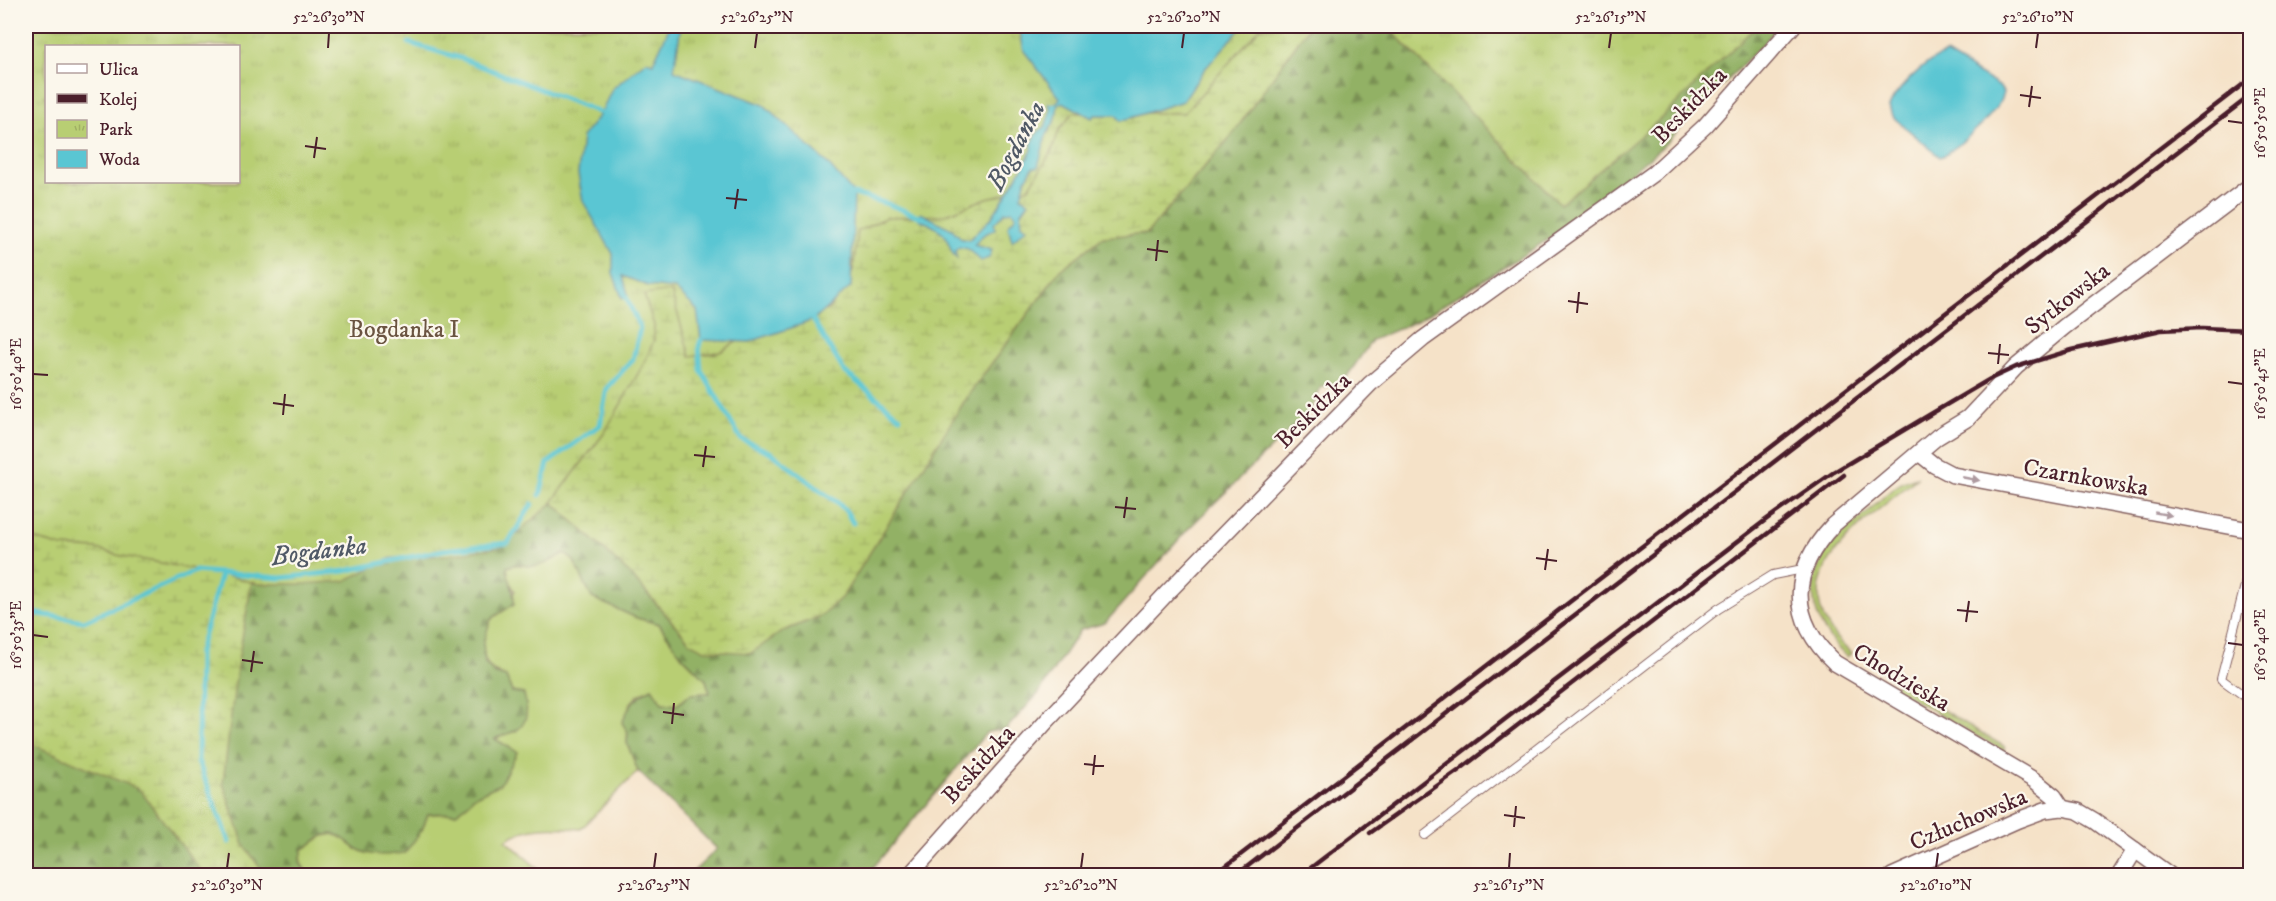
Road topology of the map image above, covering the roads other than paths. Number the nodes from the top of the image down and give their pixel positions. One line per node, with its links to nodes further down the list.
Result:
1 (1793, 26): 11 (street, Beskidzka)
2 (2250, 186): 3 (street, Sytkowska)
3 (1919, 453): 4 (street, Czarnkowska, one-way to 4); 6 (street, Chodzieska)
4 (2250, 530)
5 (2250, 566): 7 (lane)
6 (1803, 569): 8 (street, Chodzieska); 9 (lane)
7 (2250, 700)
8 (2062, 808): 10 (street, Chodzieska); 12 (street, Człuchowska)
9 (1425, 835)
10 (2135, 850): 13 (street); 14 (street, Chodzieska)
11 (909, 876)
12 (1892, 876)
13 (2119, 876)
14 (2171, 876)

